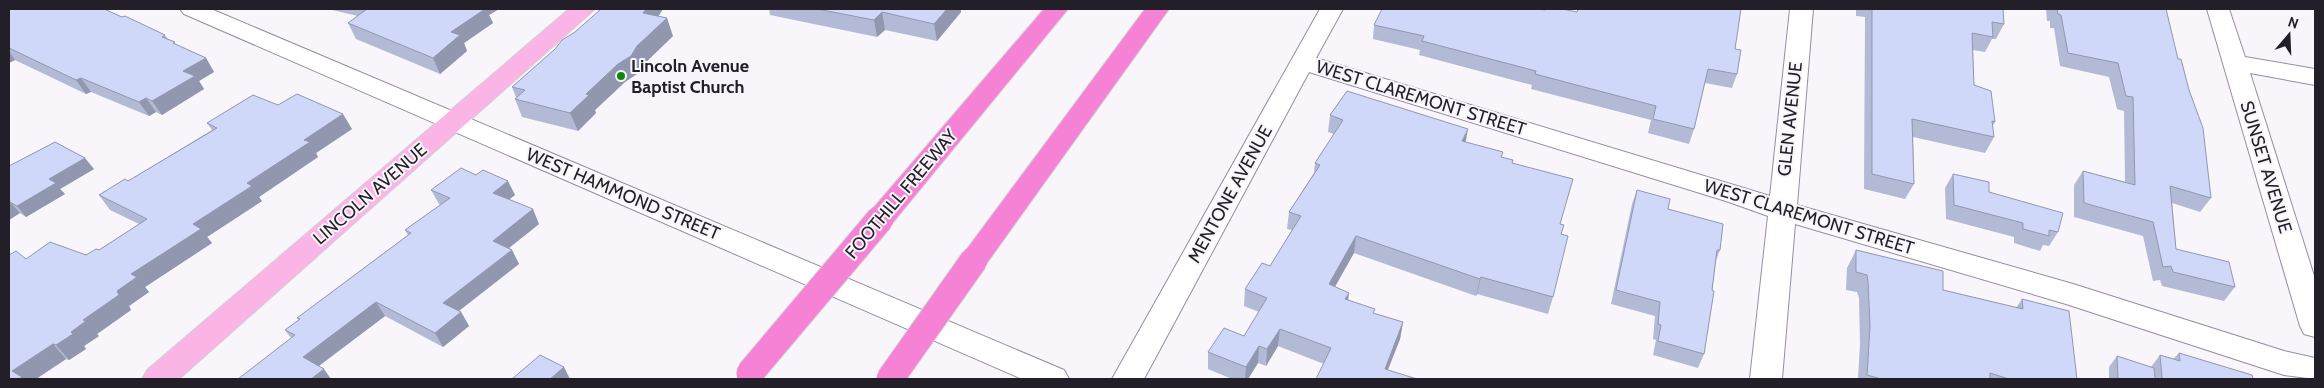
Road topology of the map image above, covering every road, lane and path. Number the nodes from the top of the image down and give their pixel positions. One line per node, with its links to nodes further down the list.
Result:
1 (192, 9): 11 (street, WEST HAMMOND STREET)
2 (583, 9): 11 (main road, LINCOLN AVENUE)
3 (1056, 9): 15 (highway, FOOTHILL FREEWAY, bridge)
4 (1157, 9): 17 (highway, bridge)
5 (1331, 9): 8 (street, MENTONE AVENUE)
6 (1802, 9): 12 (street, GLEN AVENUE)
7 (2218, 9): 9 (street, SUNSET AVENUE)
8 (1302, 62): 12 (street, WEST CLAREMONT STREET); 19 (street, MENTONE AVENUE)
9 (2234, 63): 10 (street); 13 (street, SUNSET AVENUE)
10 (2315, 77)
11 (453, 121): 16 (main road, LINCOLN AVENUE); 18 (street, WEST HAMMOND STREET)
12 (1781, 210): 14 (street, WEST CLAREMONT STREET); 20 (street, GLEN AVENUE)
13 (2315, 326)
14 (2315, 370)
15 (746, 377)
16 (158, 379)
17 (890, 379)
18 (1053, 379)
19 (1128, 379)
20 (1766, 379)

